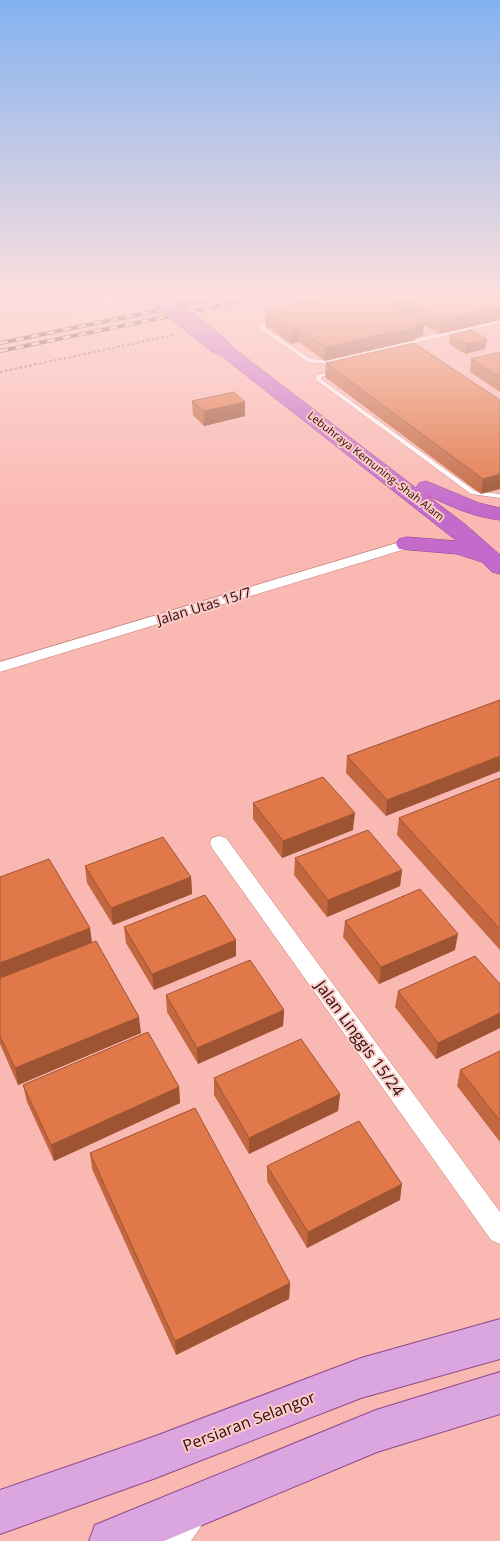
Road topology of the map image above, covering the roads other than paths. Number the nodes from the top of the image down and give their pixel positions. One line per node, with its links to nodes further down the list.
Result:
1 (257, 366): 3 (highway, Lebuhraya Kemuning–Shah Alam)
2 (346, 369): 4 (lane)
3 (416, 488): 5 (highway); 6 (highway); 7 (highway, Lebuhraya Kemuning–Shah Alam); 8 (highway, Lebuhraya Kemuning–Shah Alam)
4 (500, 496)
5 (500, 514)
6 (407, 544): 8 (highway); 9 (street, Jalan Utas 15/7)
7 (500, 544)
8 (500, 568)
9 (0, 667)
10 (219, 843): 11 (street, Jalan Linggis 15/24)
11 (500, 1232)
12 (500, 1319): 13 (street)
13 (484, 1343): 16 (main road, Persiaran Selangor)
14 (500, 1393): 15 (main road)
15 (202, 1504): 17 (main road); 18 (street)
16 (0, 1512)
17 (111, 1541)
18 (173, 1541)

